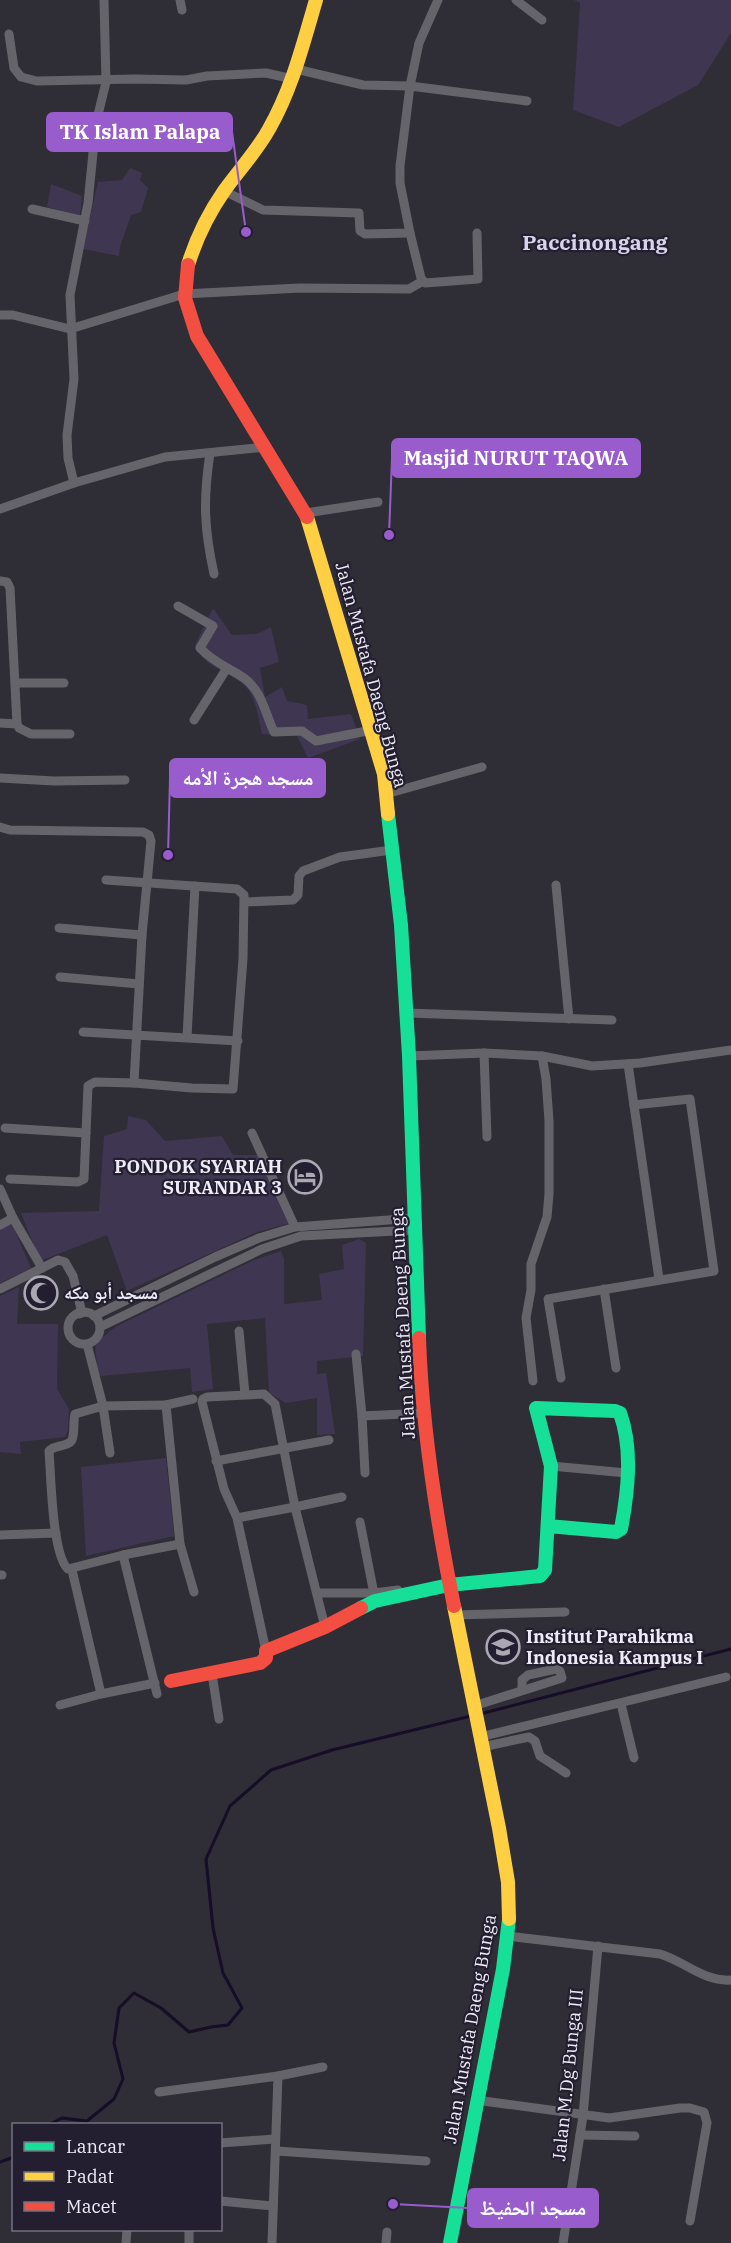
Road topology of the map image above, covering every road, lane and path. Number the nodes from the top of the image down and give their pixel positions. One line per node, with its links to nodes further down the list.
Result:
1 (104, 0): 8 (street)
2 (316, 0): 7 (main road)
3 (438, 0): 9 (street)
4 (516, 0): 5 (street)
5 (542, 20)
6 (9, 34): 8 (street)
7 (294, 74): 8 (street); 9 (street); 11 (main road)
8 (106, 79): 13 (street)
9 (410, 86): 10 (street); 14 (street)
10 (527, 101)
11 (224, 192): 14 (street); 17 (main road)
12 (32, 209): 13 (street)
13 (85, 220): 19 (street)
14 (410, 233): 16 (street)
15 (477, 233): 16 (street)
16 (423, 281): 17 (street)
17 (184, 294): 19 (street); 20 (main road, Jalan Mustafa Daeng Bunga)
18 (0, 315): 19 (street)
19 (70, 329): 22 (street)
20 (267, 447): 21 (street); 25 (main road, Jalan Mustafa Daeng Bunga)
21 (210, 453): 22 (street); 26 (street)
22 (74, 483): 24 (street)
23 (378, 502): 25 (street)
24 (0, 509)
25 (306, 513): 35 (main road, Jalan Mustafa Daeng Bunga)
26 (214, 574)
27 (0, 580): 30 (street)
28 (178, 606): 29 (street)
29 (227, 668): 32 (street); 35 (street)
30 (16, 683): 31 (street); 34 (street)
31 (63, 683)
32 (194, 720)
33 (0, 723): 34 (street)
34 (17, 724): 36 (street)
35 (372, 730): 40 (main road, Jalan Mustafa Daeng Bunga)
36 (70, 734)
37 (482, 767): 40 (street)
38 (0, 778): 39 (street)
39 (125, 780)
40 (386, 794): 42 (main road, Jalan Mustafa Daeng Bunga)
41 (0, 827): 44 (street)
42 (392, 850): 47 (street); 52 (main road, Jalan Mustafa Daeng Bunga)
43 (106, 880): 44 (street)
44 (146, 882): 46 (street); 49 (street)
45 (556, 885): 53 (street)
46 (195, 886): 47 (street); 57 (street)
47 (245, 902): 58 (street)
48 (59, 928): 49 (street)
49 (142, 935): 51 (street)
50 (60, 976): 51 (street)
51 (138, 984): 56 (street)
52 (407, 1013): 53 (street); 61 (main road, Jalan Mustafa Daeng Bunga)
53 (569, 1019): 54 (street)
54 (612, 1020)
55 (83, 1032): 56 (street)
56 (136, 1034): 57 (street); 64 (street)
57 (187, 1037): 58 (street)
58 (237, 1041): 64 (street)
59 (731, 1050): 63 (street)
60 (484, 1053): 61 (street); 62 (street); 69 (street)
61 (409, 1056): 74 (main road, Jalan Mustafa Daeng Bunga)
62 (542, 1056): 63 (street); 90 (street)
63 (628, 1064): 65 (street)
64 (134, 1083): 67 (street)
65 (634, 1105): 79 (street); 79 (street)
66 (4, 1128): 67 (street)
67 (86, 1133): 70 (street)
68 (252, 1133): 76 (street)
69 (487, 1137)
70 (10, 1179)
71 (0, 1189): 72 (street)
72 (14, 1218): 75 (street); 78 (street)
73 (385, 1219): 74 (street); 76 (street); 77 (street)
74 (415, 1224): 77 (street); 95 (main road, Jalan Mustafa Daeng Bunga)
75 (0, 1225)
76 (295, 1227): 83 (street)
77 (385, 1231): 84 (street)
78 (42, 1268): 80 (street); 82 (street)
79 (659, 1279): 81 (street)
80 (0, 1288)
81 (604, 1289): 88 (street); 89 (street)
82 (79, 1314): 83 (street); 86 (street)
83 (94, 1316): 84 (street)
84 (100, 1327): 86 (street)
85 (239, 1331): 91 (street)
86 (87, 1344): 94 (street)
87 (356, 1354): 96 (street)
88 (616, 1368)
89 (561, 1378)
90 (533, 1381)
91 (245, 1394): 98 (street); 100 (street)
92 (193, 1399): 93 (street)
93 (166, 1405): 94 (street); 111 (street)
94 (103, 1406): 99 (street); 109 (street)
95 (424, 1413): 96 (street); 114 (main road, Jalan Mustafa Daeng Bunga)
96 (362, 1416): 102 (street)
97 (329, 1440): 98 (street)
98 (285, 1449): 100 (street); 105 (street)
99 (110, 1453)
100 (216, 1461): 106 (street)
101 (551, 1466): 103 (street); 103 (main road); 108 (main road)
102 (365, 1473)
103 (627, 1473): 108 (main road)
104 (342, 1497): 105 (street)
105 (295, 1507): 106 (street); 116 (street)
106 (237, 1518): 121 (street)
107 (360, 1522): 117 (street)
108 (548, 1526): 114 (main road)
109 (56, 1533): 110 (street); 113 (street)
110 (0, 1535)
111 (180, 1544): 112 (street); 115 (street)
112 (123, 1555): 113 (street); 125 (street)
113 (72, 1570): 127 (street)
114 (449, 1585): 117 (main road); 119 (main road, Jalan Mustafa Daeng Bunga)
115 (194, 1592)
116 (317, 1593): 117 (street); 120 (street)
117 (375, 1597): 120 (main road)
118 (565, 1611): 119 (street)
119 (455, 1615): 131 (main road, Jalan Mustafa Daeng Bunga)
120 (325, 1627): 121 (main road)
121 (266, 1652): 122 (main road)
122 (212, 1674): 124 (main road); 132 (street)
123 (726, 1677): 129 (street)
124 (171, 1681)
125 (155, 1683): 127 (street); 128 (street)
126 (522, 1690): 131 (street)
127 (101, 1694): 130 (street)
128 (157, 1694)
129 (621, 1704): 133 (street); 134 (street)
130 (60, 1705)
131 (475, 1708): 133 (main road, Jalan Mustafa Daeng Bunga)
132 (219, 1719)
133 (480, 1739): 135 (street); 136 (main road, Jalan Mustafa Daeng Bunga)
134 (634, 1758)
135 (566, 1773)
136 (507, 1936): 137 (street); 142 (main road, Jalan Mustafa Daeng Bunga)
137 (597, 1946): 138 (street); 143 (street, Jalan M.Dg Bunga III)
138 (731, 1980)
139 (323, 2067): 140 (street)
140 (278, 2076): 141 (street); 146 (street)
141 (159, 2092)
142 (476, 2100): 143 (street); 156 (main road, Jalan Mustafa Daeng Bunga)
143 (583, 2116): 144 (street, Jalan M.Dg Bunga III); 152 (street)
144 (580, 2135): 145 (street); 157 (street, Jalan M.Dg Bunga III)
145 (635, 2136)
146 (276, 2139): 147 (street); 148 (street)
147 (222, 2144)
148 (276, 2151): 149 (street); 151 (street)
149 (426, 2161)
150 (222, 2202): 151 (street)
151 (273, 2206): 154 (street)
152 (690, 2221)
153 (387, 2232): 155 (street)
154 (272, 2243)
155 (386, 2243)
156 (450, 2243)
157 (562, 2243)

